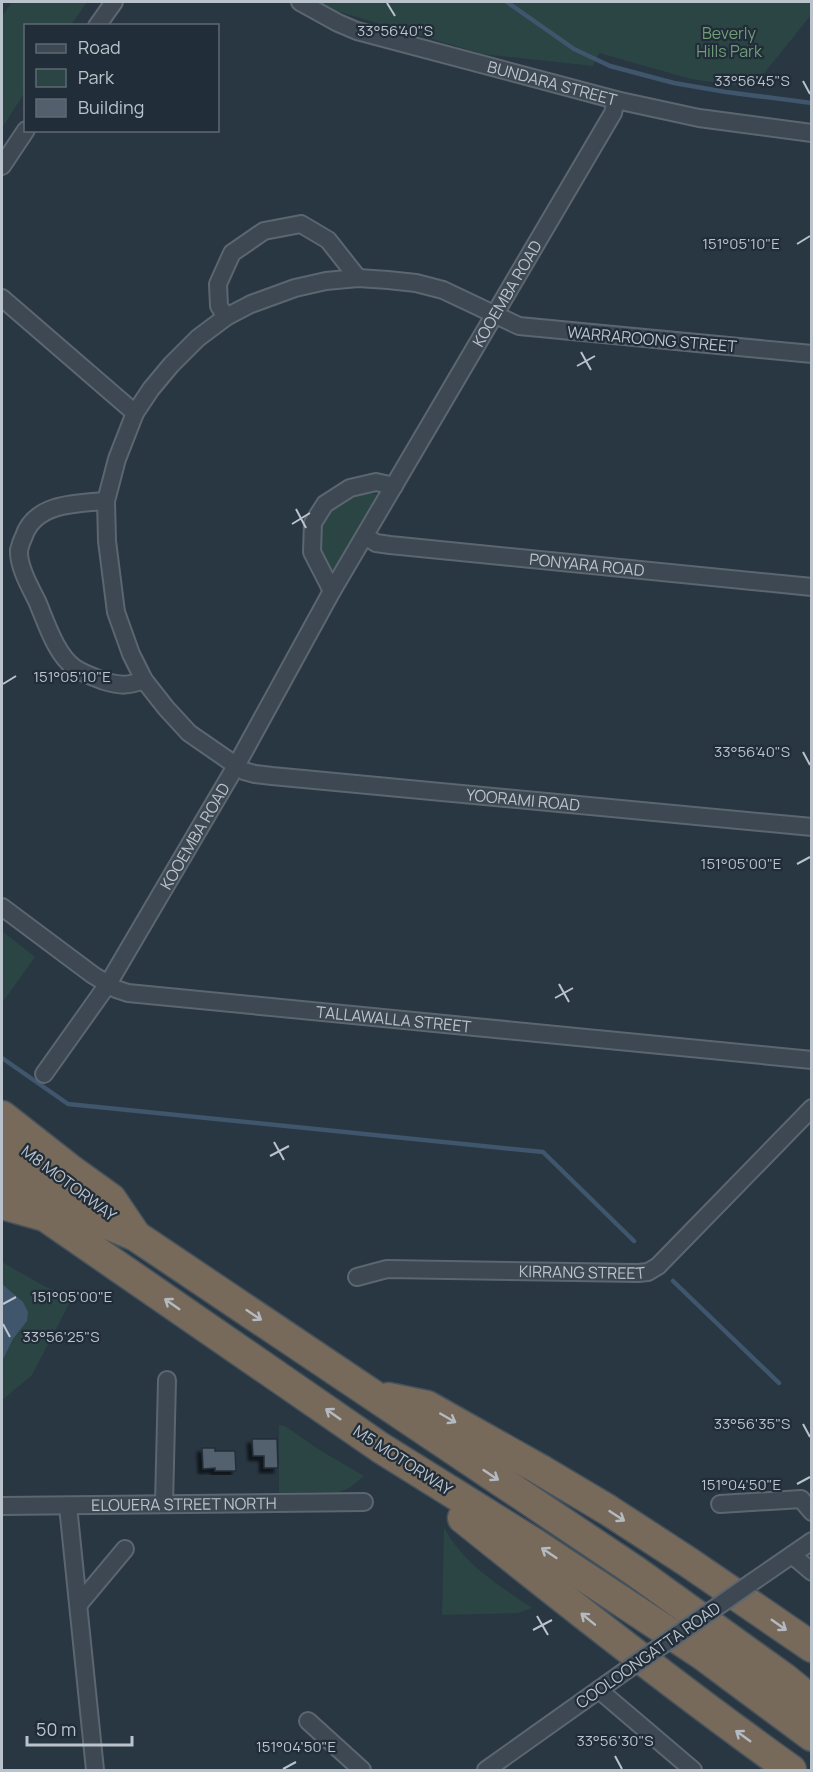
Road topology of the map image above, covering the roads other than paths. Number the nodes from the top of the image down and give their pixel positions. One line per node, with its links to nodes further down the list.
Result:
1 (114, 2): 3 (street)
2 (300, 2): 4 (street, BUNDARA STREET)
3 (98, 24)
4 (616, 100): 6 (street, BUNDARA STREET); 10 (street, KOOEMBA ROAD)
5 (25, 132): 7 (street)
6 (812, 133)
7 (2, 165)
8 (358, 278): 10 (street, WARRAROONG STREET); 11 (street, WARRAROONG STREET); 11 (street)
9 (2, 298): 13 (street)
10 (495, 315): 12 (street, WARRAROONG STREET); 14 (street, KOOEMBA ROAD)
11 (226, 317): 13 (street, WARRAROONG STREET)
12 (812, 354)
13 (135, 413): 15 (street, YOORAMI ROAD)
14 (394, 486): 16 (street, KOOEMBA ROAD); 18 (street)
15 (106, 501): 19 (street, YOORAMI ROAD); 19 (street)
16 (365, 536): 17 (street, PONYARA ROAD); 18 (street, KOOEMBA ROAD)
17 (812, 586)
18 (332, 591): 20 (street, KOOEMBA ROAD)
19 (144, 680): 20 (street, YOORAMI ROAD)
20 (236, 766): 21 (street, YOORAMI ROAD); 23 (street, KOOEMBA ROAD)
21 (812, 827)
22 (2, 907): 23 (street, TALLAWALLA STREET)
23 (108, 984): 24 (street, TALLAWALLA STREET); 25 (street, KOOEMBA ROAD)
24 (812, 1060)
25 (44, 1074)
26 (812, 1108): 35 (street, KIRRANG STREET)
27 (2, 1116): 34 (highway)
28 (2, 1132): 34 (highway, M8 MOTORWAY)
29 (2, 1150): 34 (highway)
30 (2, 1174): 33 (highway, M5 MOTORWAY)
31 (2, 1195): 33 (highway)
32 (2, 1204): 33 (highway)
33 (45, 1216): 38 (highway, M5 MOTORWAY, one-way to 33)
34 (136, 1236): 37 (highway, one-way to 37)
35 (357, 1277)
36 (167, 1380): 41 (street)
37 (373, 1395): 50 (highway, one-way to 50); 52 (highway, one-way to 52)
38 (381, 1448): 54 (highway, M5 MOTORWAY, one-way to 38); 59 (highway, one-way to 38)
39 (364, 1502): 41 (street, ELOUERA STREET NORTH)
40 (808, 1503): 42 (street)
41 (164, 1504): 44 (street, ELOUERA STREET NORTH)
42 (720, 1504)
43 (2, 1506): 44 (street, ELOUERA STREET NORTH)
44 (69, 1506): 49 (street)
45 (812, 1541): 47 (street, COOLOONGATTA ROAD)
46 (125, 1549): 49 (street)
47 (792, 1555): 48 (street); 51 (street, COOLOONGATTA ROAD, bridge)
48 (812, 1572)
49 (79, 1604): 55 (street)
50 (812, 1647)
51 (599, 1690): 57 (street, COOLOONGATTA ROAD); 58 (street)
52 (812, 1701)
53 (308, 1722): 56 (street)
54 (812, 1736)
55 (95, 1770)
56 (362, 1770)
57 (486, 1770)
58 (693, 1770)
59 (791, 1770)

